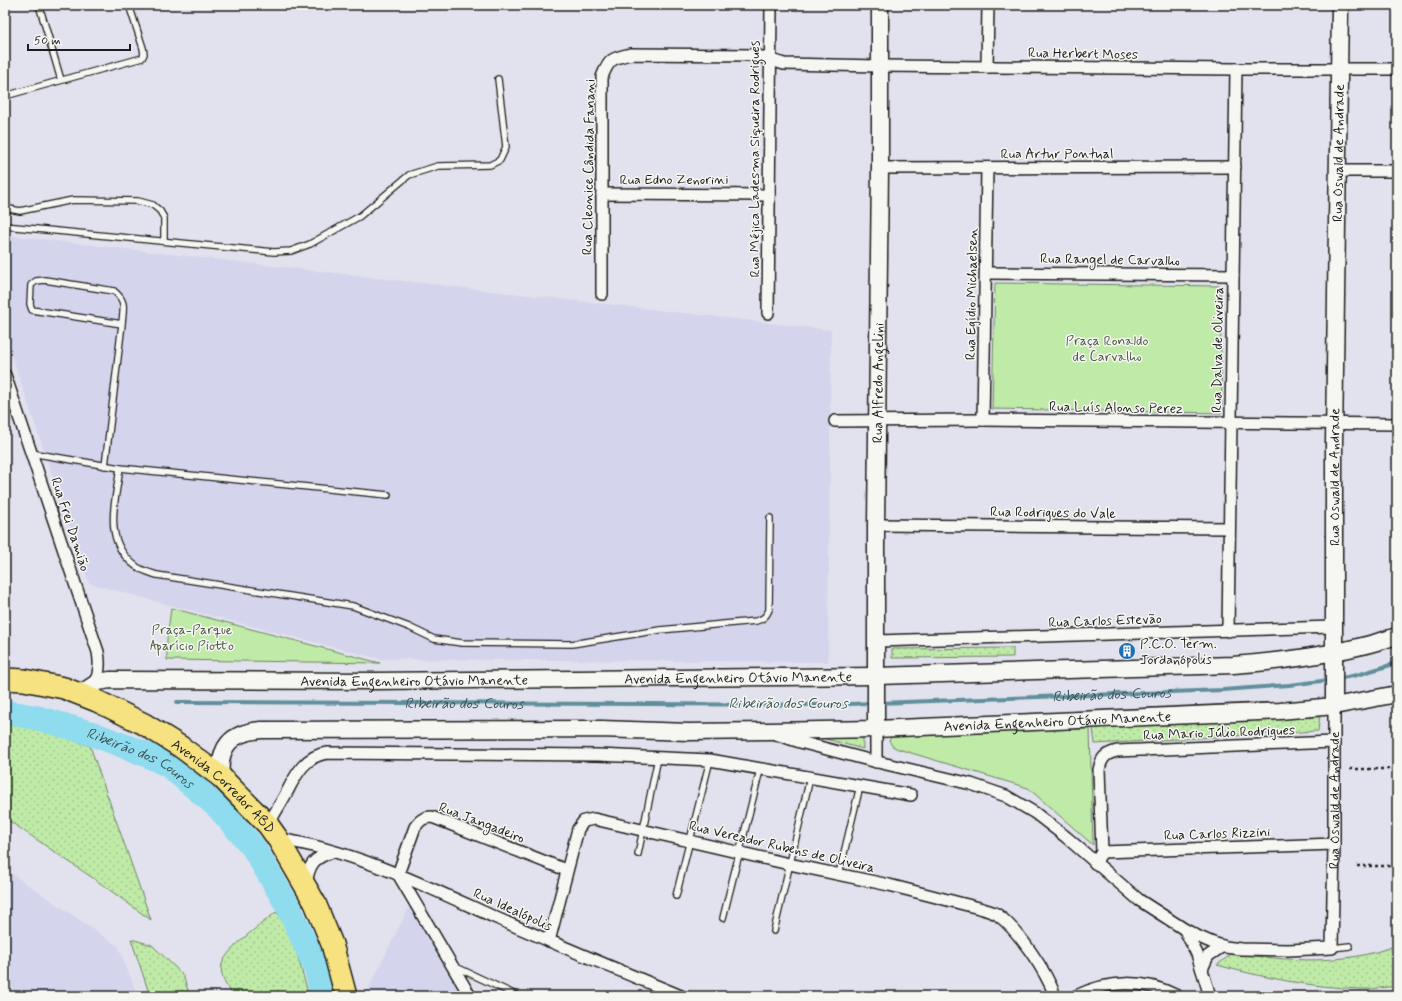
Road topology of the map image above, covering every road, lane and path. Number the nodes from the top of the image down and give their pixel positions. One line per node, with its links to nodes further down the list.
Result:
1 (38, 5): 14 (lane)
2 (129, 5): 14 (lane)
3 (771, 5): 7 (street, Rua Méjica Ladesma Siqueira Rodrigues)
4 (880, 5): 8 (main road, Rua Alfredo Angelini)
5 (988, 5): 9 (street)
6 (1340, 5): 10 (main road, Rua Oswald de Andrade)
7 (770, 60): 8 (street, Rua Herbert Moses); 21 (street, Rua Cleonice Cândida Fanani); 22 (street, Rua Méjica Ladesma Siqueira Rodrigues)
8 (879, 66): 9 (street, Rua Herbert Moses); 17 (main road, Rua Alfredo Angelini)
9 (987, 66): 11 (street, Rua Herbert Moses)
10 (1340, 68): 11 (street, Rua Herbert Moses); 12 (street, Rua Herbert Moses); 19 (main road, Rua Oswald de Andrade)
11 (1236, 69): 16 (street, Rua Dalva de Oliveira)
12 (1397, 69)
13 (498, 79): 25 (lane)
14 (61, 80): 15 (lane)
15 (5, 96)
16 (1234, 167): 18 (street, Rua Artur Pontual); 27 (street, Rua Dalva de Oliveira)
17 (880, 168): 18 (street, Rua Artur Pontual); 32 (main road, Rua Alfredo Angelini)
18 (987, 168): 26 (street, Rua Egídio Michaelsen)
19 (1338, 171): 20 (street); 36 (main road, Rua Oswald de Andrade)
20 (1397, 171)
21 (602, 194): 22 (street, Rua Edno Zenorini); 28 (street, Rua Cleonice Cândida Fanani)
22 (769, 194): 29 (street, Rua Méjica Ladesma Siqueira Rodrigues)
23 (5, 208): 25 (lane)
24 (5, 226): 25 (lane)
25 (164, 241)
26 (986, 273): 27 (street, Rua Rangel de Carvalho); 33 (street, Rua Egídio Michaelsen)
27 (1233, 275): 35 (street, Rua Dalva de Oliveira)
28 (602, 294)
29 (768, 313)
30 (122, 324): 30 (lane); 39 (lane)
31 (5, 375): 38 (street, Rua Frei Damião)
32 (877, 420): 33 (street, Rua Luís Alonso Perez); 34 (street, Rua Luís Alonso Perez); 43 (main road, Rua Alfredo Angelini)
33 (983, 420): 35 (street, Rua Luís Alonso Perez)
34 (835, 421)
35 (1231, 423): 36 (street, Rua Luís Alonso Perez); 44 (street, Rua Dalva de Oliveira)
36 (1334, 424): 37 (street, Rua Luís Alonso Perez); 45 (main road, Rua Oswald de Andrade)
37 (1397, 424)
38 (31, 452): 39 (lane); 52 (street, Rua Frei Damião)
39 (105, 466): 40 (lane)
40 (120, 468): 41 (lane); 42 (lane)
41 (388, 495)
42 (770, 518)
43 (876, 525): 44 (street, Rua Rodrigues do Vale); 48 (main road, Rua Alfredo Angelini)
44 (1229, 528): 46 (street, Rua Dalva de Oliveira)
45 (1334, 627): 46 (street, Rua Carlos Estevão); 49 (main road, Rua Oswald de Andrade)
46 (1228, 631): 48 (street, Rua Carlos Estevão)
47 (1397, 636): 49 (main road, Avenida Engenheiro Otávio Manente)
48 (877, 641): 51 (main road, Rua Alfredo Angelini)
49 (1334, 658): 51 (main road, Avenida Engenheiro Otávio Manente); 54 (main road, Rua Oswald de Andrade)
50 (5, 679): 52 (highway, Avenida Corredor ABD)
51 (877, 682): 52 (main road, Avenida Engenheiro Otávio Manente); 55 (main road, Rua Alfredo Angelini)
52 (87, 689): 64 (highway, Avenida Corredor ABD)
53 (1397, 694): 54 (main road, Avenida Engenheiro Otávio Manente)
54 (1334, 699): 55 (main road, Avenida Engenheiro Otávio Manente); 57 (street, Rua Oswald de Andrade)
55 (876, 723): 56 (main road, Avenida Engenheiro Otávio Manente); 60 (street, Rua Alfredo Angelini)
56 (768, 731): 60 (street); 64 (main road, Avenida Engenheiro Otávio Manente)
57 (1334, 742): 71 (street, Rua Oswald de Andrade); 73 (street, Rua Mario Júlio Rodrigues)
58 (658, 758): 59 (street); 68 (lane); 69 (street)
59 (710, 760): 63 (street); 70 (lane)
60 (876, 762): 77 (street)
61 (1350, 769): 62 (path)
62 (1397, 769)
63 (760, 770): 65 (street); 74 (lane)
64 (221, 777): 69 (highway, Avenida Corredor ABD)
65 (810, 778): 66 (street); 78 (lane)
66 (860, 786): 67 (street); 83 (lane)
67 (911, 795)
68 (644, 830): 70 (street, Rua Vereador Rubens de Oliveira); 75 (lane); 81 (street, Rua Vereador Rubens de Oliveira)
69 (273, 832): 72 (street, Rua Idealópolis); 84 (highway, Avenida Corredor ABD)
70 (689, 841): 74 (street, Rua Vereador Rubens de Oliveira); 85 (lane)
71 (1334, 844): 73 (street, Rua Carlos Rizzini); 92 (street, Rua Oswald de Andrade)
72 (333, 852): 82 (street, Rua Idealópolis); 84 (street)
73 (1102, 852): 77 (street)
74 (740, 853): 78 (street, Rua Vereador Rubens de Oliveira); 86 (lane)
75 (638, 854)
76 (1397, 856): 80 (path)
77 (1095, 863): 87 (street)
78 (789, 864): 83 (street, Rua Vereador Rubens de Oliveira); 88 (lane)
79 (1357, 866): 80 (path)
80 (1397, 866)
81 (566, 870): 82 (street, Rua Jangadeiro); 89 (street, Rua Vereador Rubens de Oliveira)
82 (398, 874): 89 (street, Rua Idealópolis); 93 (street)
83 (839, 874): 99 (street, Rua Vereador Rubens de Oliveira)
84 (306, 886): 95 (highway, Avenida Corredor ABD)
85 (676, 896)
86 (723, 918)
87 (1184, 929): 90 (street); 94 (street)
88 (774, 931)
89 (549, 941): 98 (street, Rua Idealópolis)
90 (1223, 946): 92 (street); 94 (street)
91 (1350, 946): 92 (lane)
92 (1332, 948)
93 (452, 965): 96 (street); 97 (lane)
94 (1202, 969): 102 (street)
95 (346, 996)
96 (470, 996)
97 (518, 996)
98 (681, 996)
99 (1055, 996)
100 (1076, 996): 101 (street)
101 (1177, 996)
102 (1210, 996)

